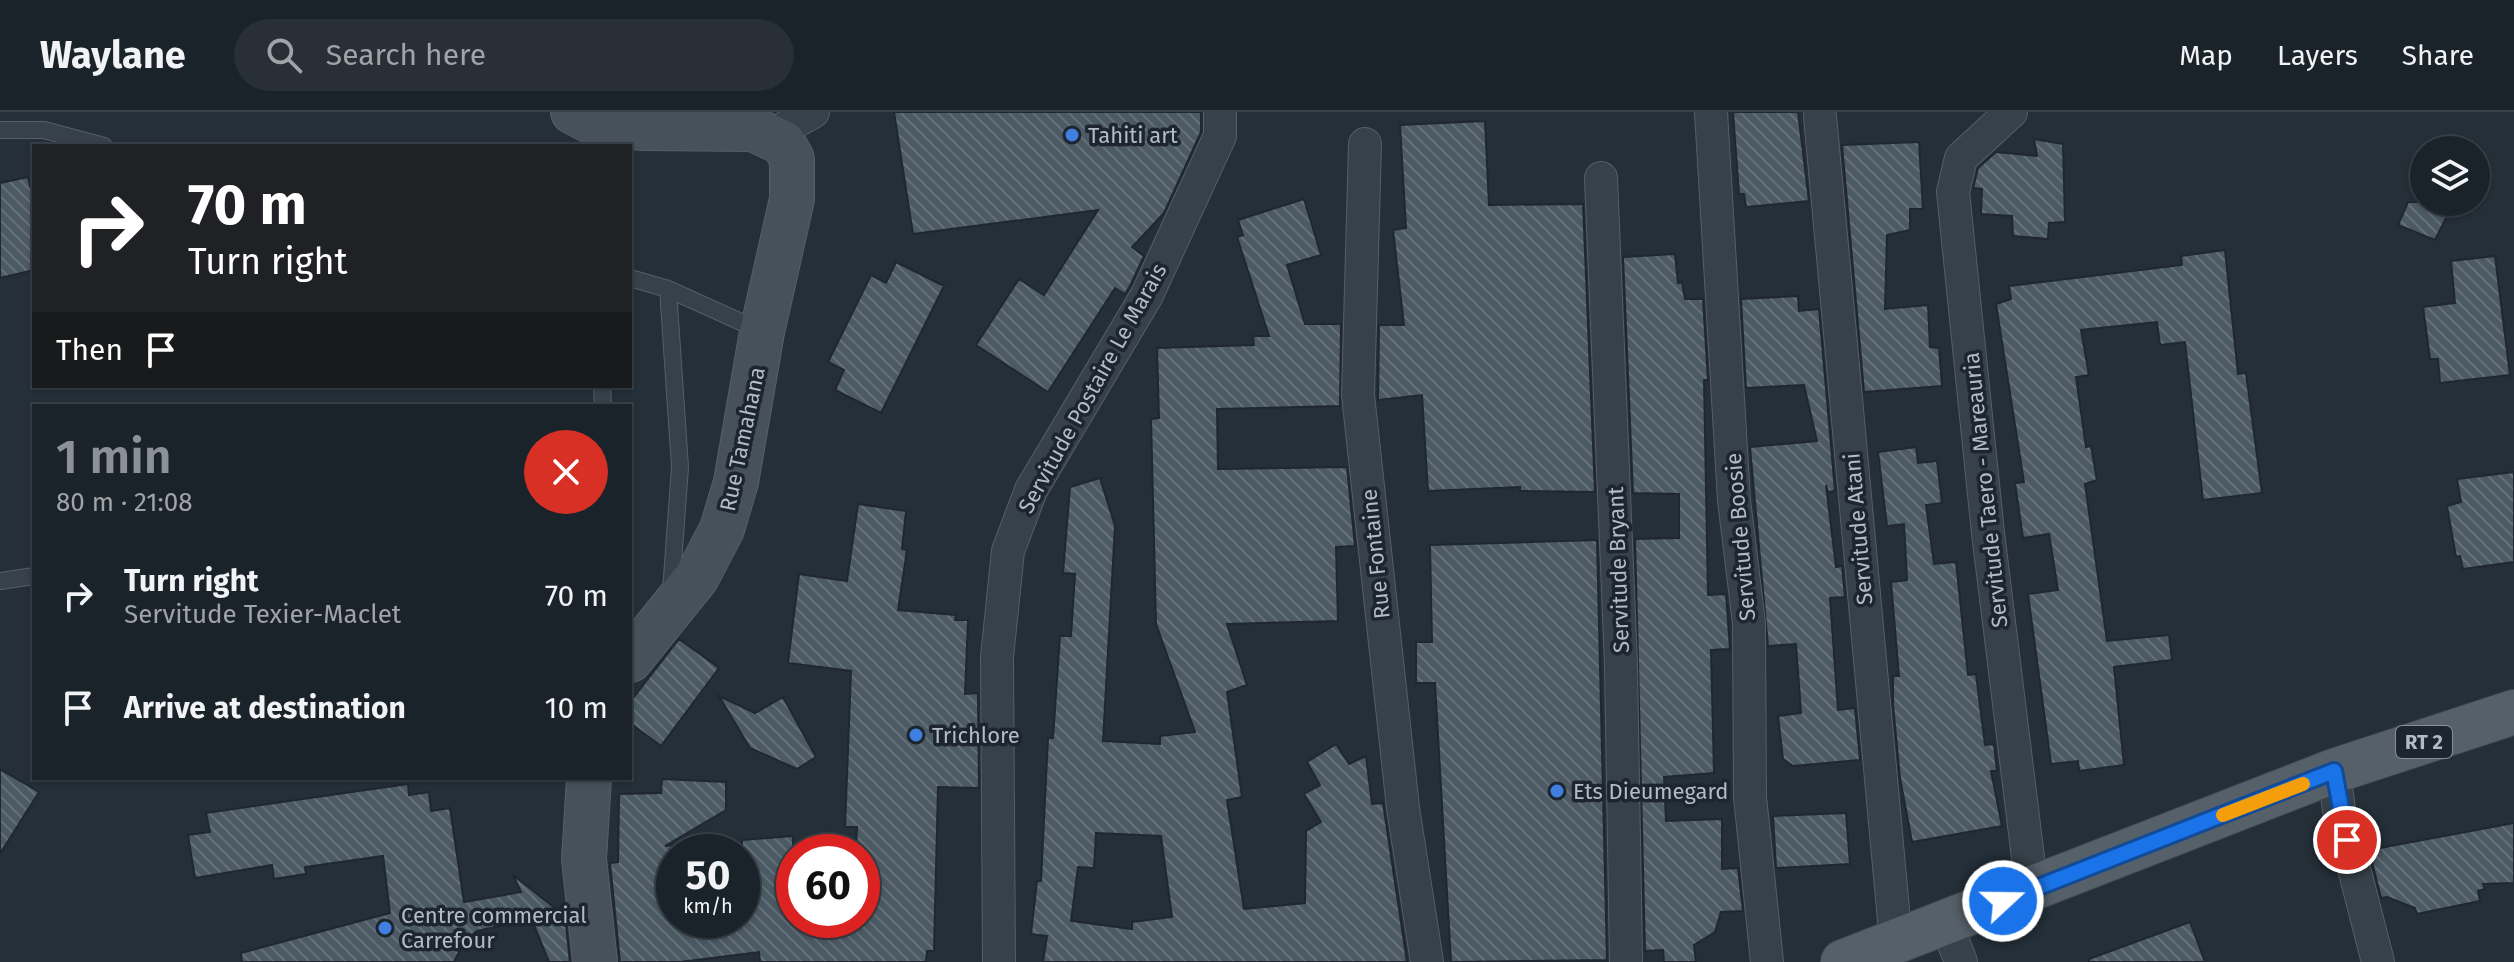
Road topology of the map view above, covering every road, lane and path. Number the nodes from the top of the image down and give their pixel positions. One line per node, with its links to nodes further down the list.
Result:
1 (573, 112): 7 (street)
2 (813, 112): 7 (street)
3 (1220, 112): 26 (street, Servitude Postaire Le Marais)
4 (1711, 112): 29 (street, Servitude Boosie)
5 (2011, 112): 22 (street, Servitude Taero - Mareauria)
6 (1820, 116): 23 (street, Servitude Atani)
7 (754, 125): 14 (street, Rue Tamahana)
8 (0, 130): 9 (lane)
9 (96, 144)
10 (1365, 144): 27 (street, Rue Fontaine)
11 (1601, 178): 28 (street, Servitude Bryant)
12 (632, 279): 13 (lane)
13 (668, 289): 14 (lane); 17 (lane)
14 (762, 332): 17 (street, Rue Tamahana)
15 (32, 576): 16 (lane)
16 (0, 581)
17 (669, 611): 18 (street, Rue Tamahana)
18 (632, 657)
19 (2514, 712): 20 (main road, RT 2)
20 (2334, 771): 22 (main road, RT 2); 31 (street)
21 (589, 780): 25 (street)
22 (2032, 890): 24 (main road, RT 2)
23 (1896, 942): 24 (main road, RT 2); 30 (main road, RT 2)
24 (1954, 942)
25 (595, 962)
26 (999, 962)
27 (1427, 962)
28 (1626, 962)
29 (1767, 962)
30 (1843, 962)
31 (2378, 962)

